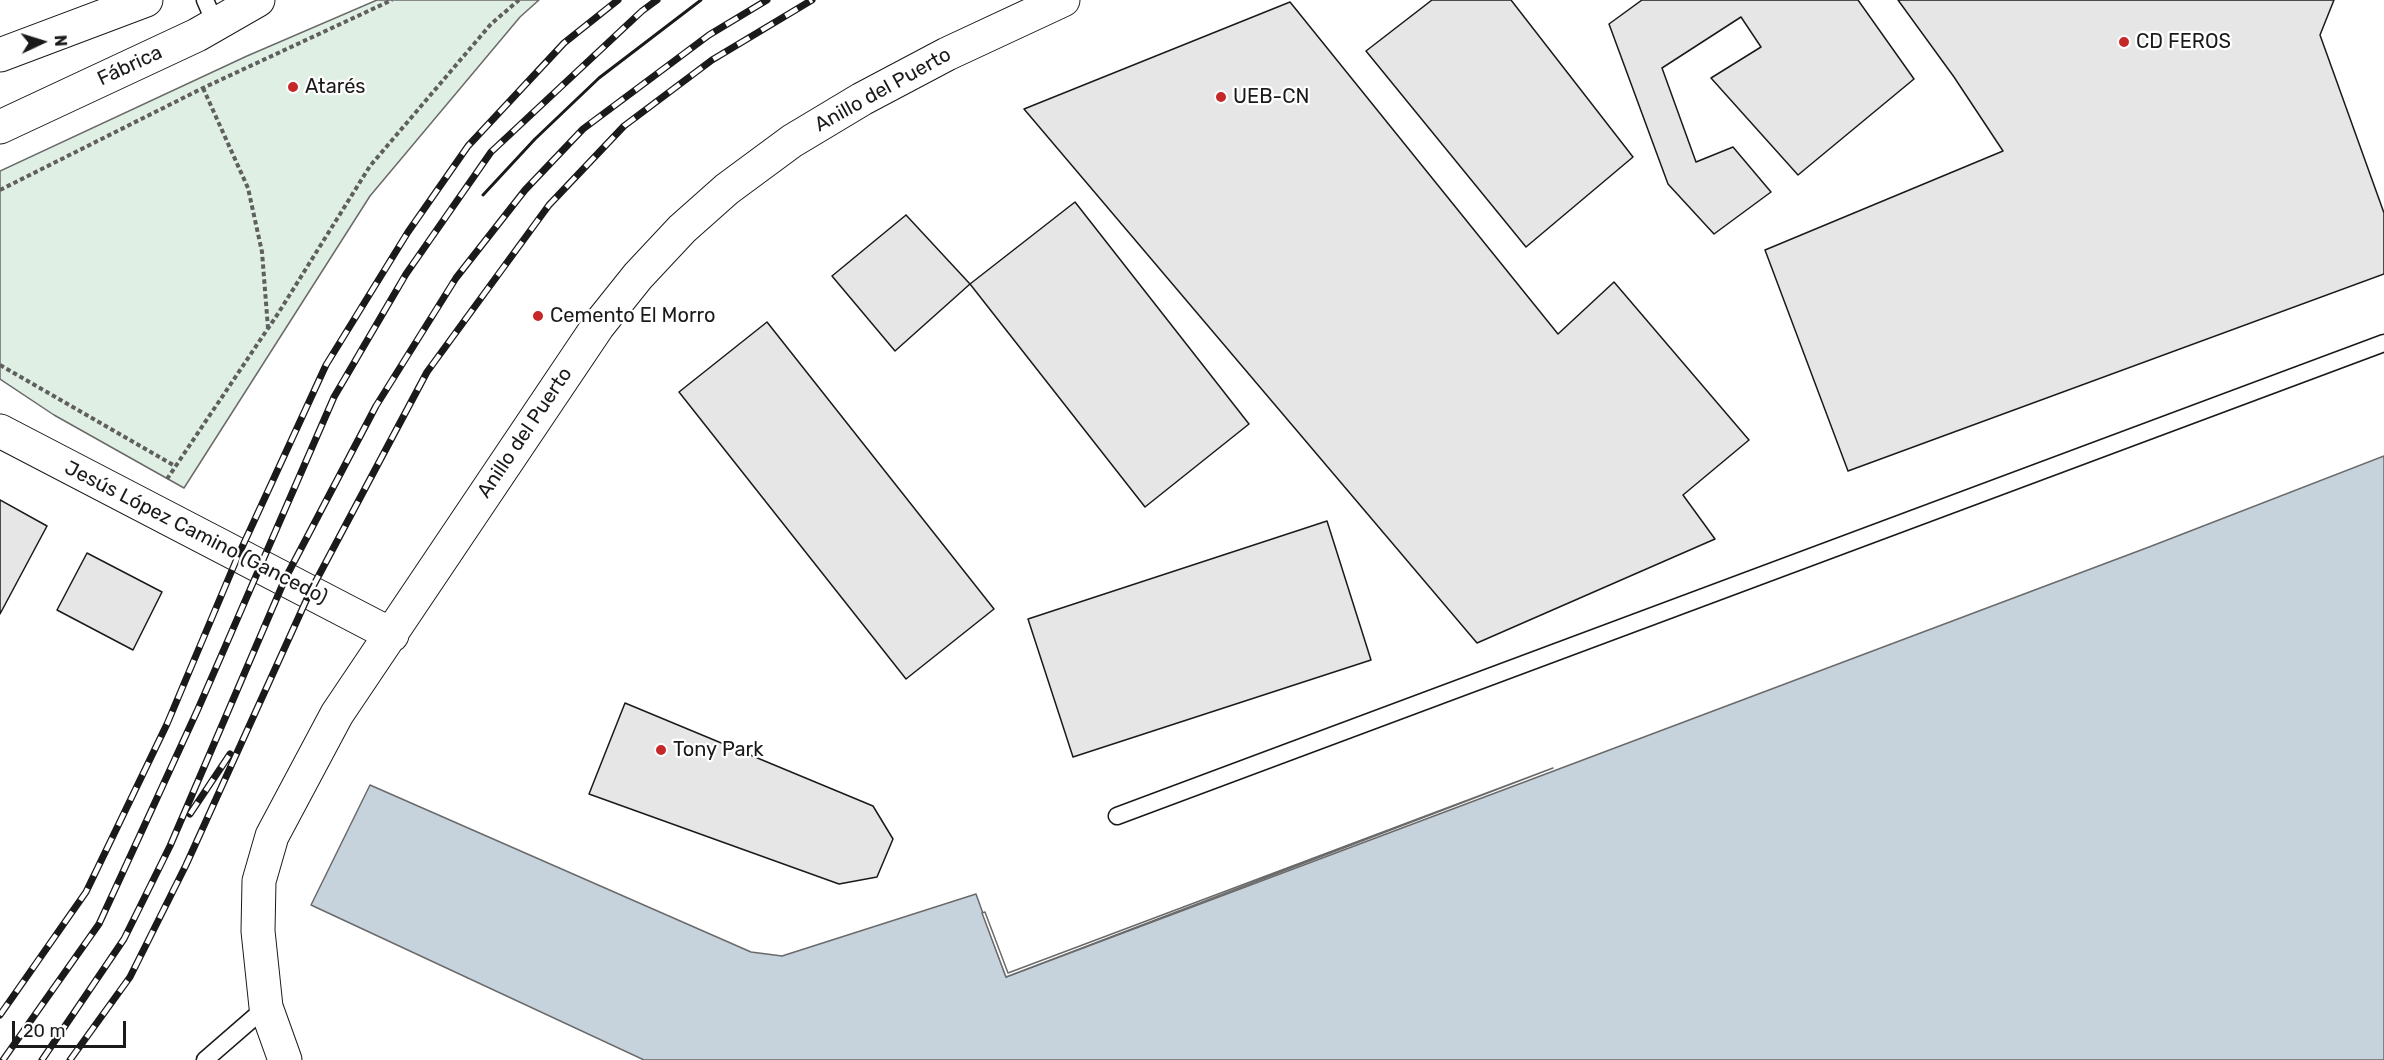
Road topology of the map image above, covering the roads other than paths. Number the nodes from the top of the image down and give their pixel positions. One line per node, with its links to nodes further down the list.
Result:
1 (146, 0): 5 (main road)
2 (258, 0): 4 (main road, Fábrica)
3 (1063, 0): 9 (main road, Anillo del Puerto)
4 (210, 11): 6 (main road, Fábrica)
5 (0, 55)
6 (0, 127)
7 (2384, 344): 10 (lane)
8 (0, 431): 9 (main road, Jesús López Camino (Gancedo))
9 (392, 635): 11 (main road, Anillo del Puerto)
10 (1117, 816)
11 (266, 1007): 12 (lane); 13 (main road, Anillo del Puerto)
12 (205, 1060)
13 (285, 1060)

